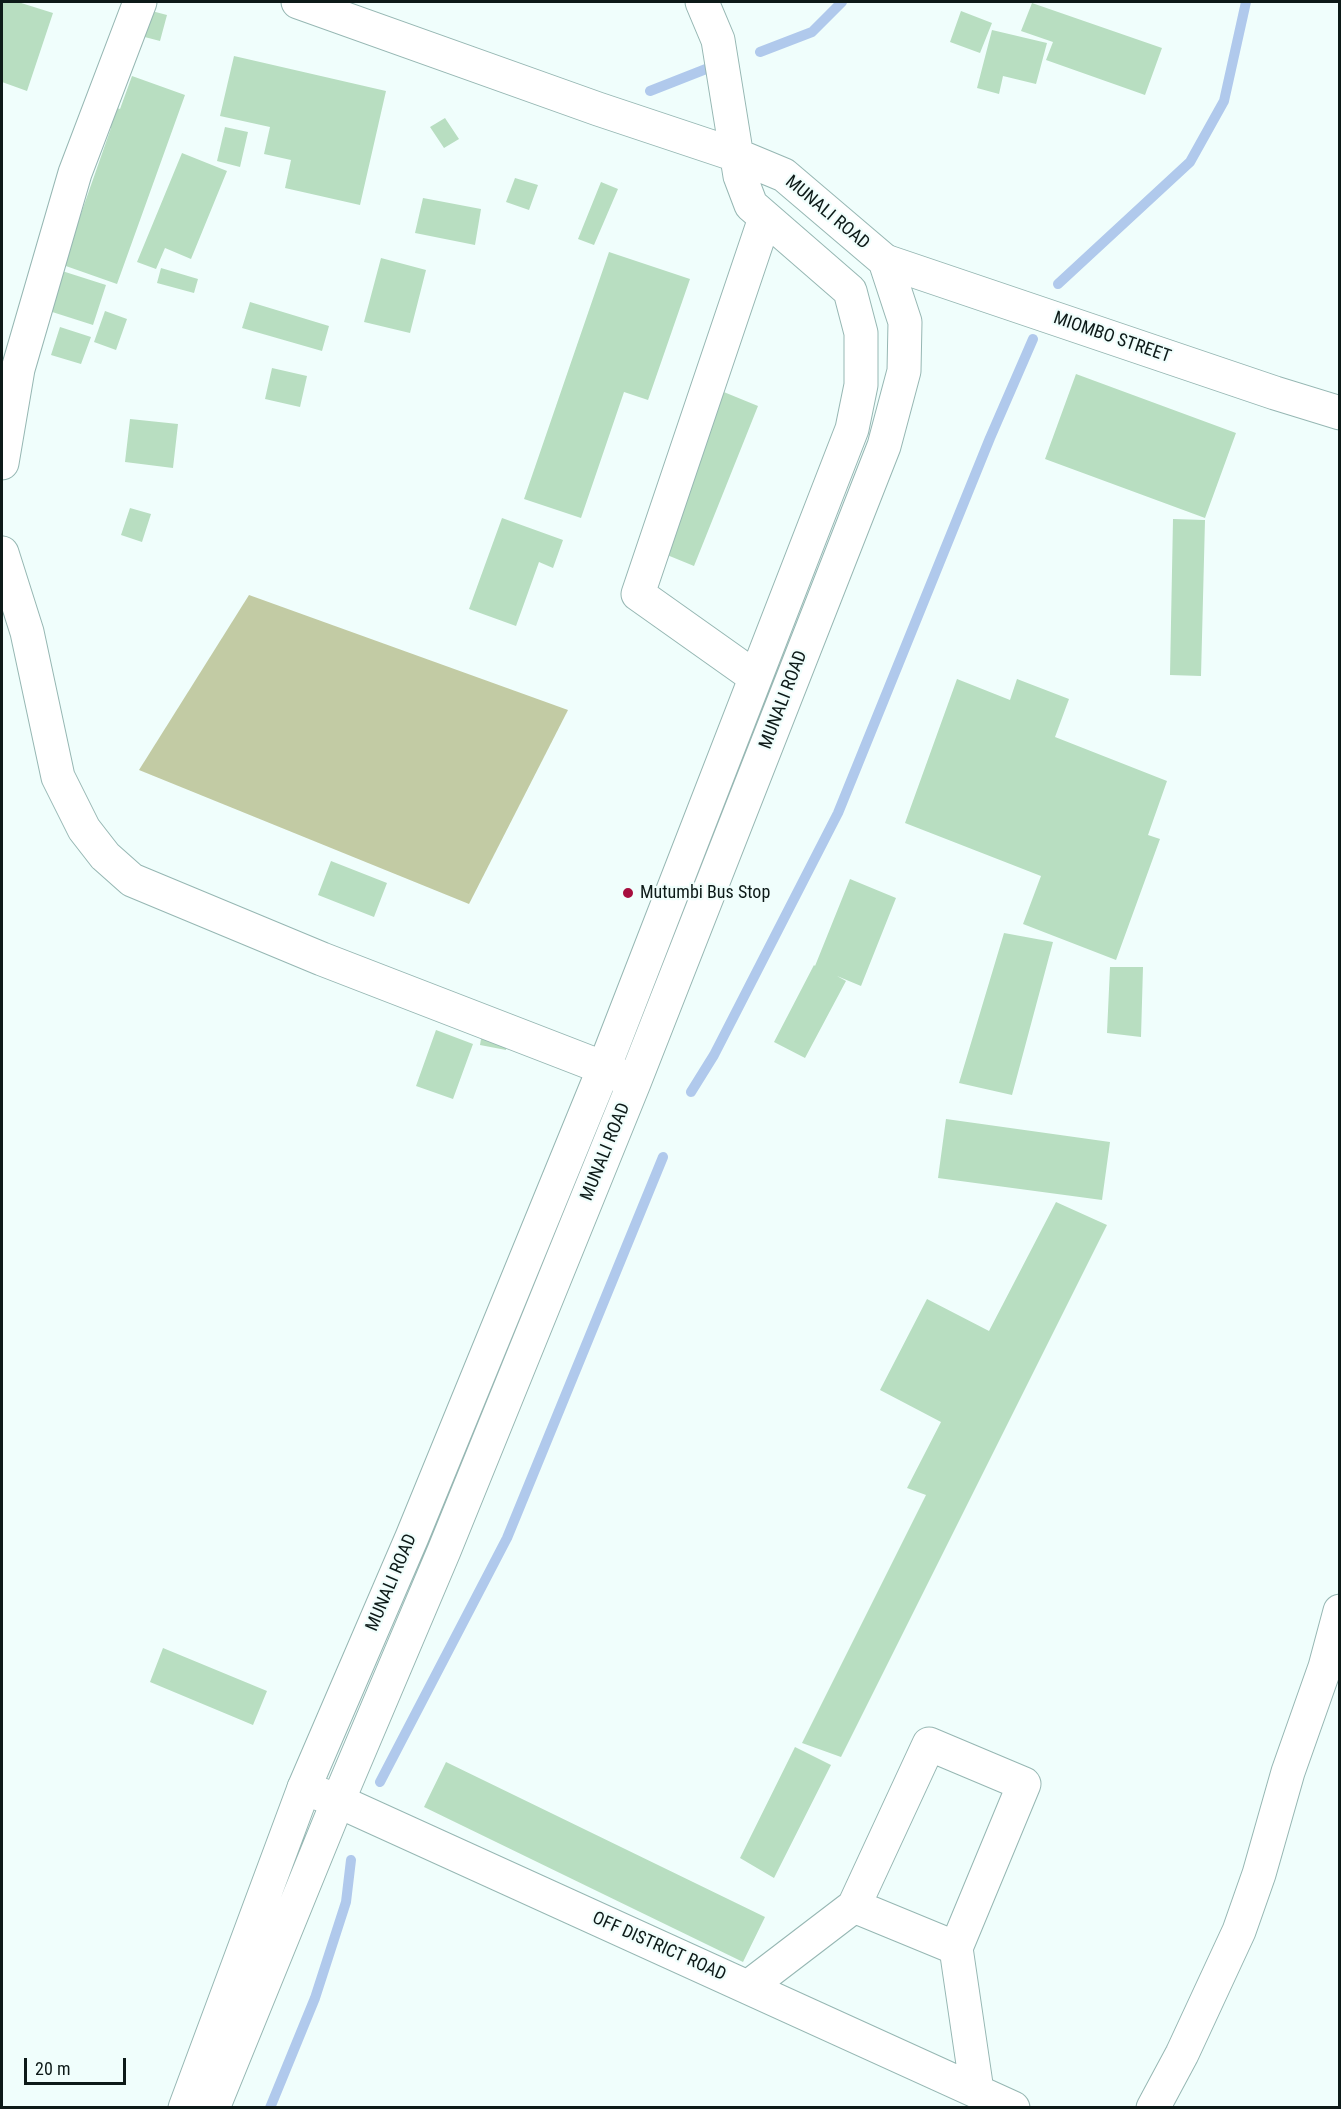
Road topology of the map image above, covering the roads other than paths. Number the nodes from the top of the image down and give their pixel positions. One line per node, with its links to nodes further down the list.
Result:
1 (140, 2): 8 (main road)
2 (298, 2): 4 (main road)
3 (702, 2): 4 (main road)
4 (736, 155): 5 (main road, MUNALI ROAD); 6 (main road, MUNALI ROAD)
5 (765, 218): 10 (main road, MUNALI ROAD); 10 (main road)
6 (885, 261): 7 (main road, MIOMBO STREET); 12 (main road, MUNALI ROAD)
7 (1340, 413)
8 (2, 463)
9 (2, 553): 11 (main road)
10 (756, 676): 11 (main road, MUNALI ROAD)
11 (604, 1068): 12 (main road); 14 (main road, MUNALI ROAD)
12 (634, 1083): 15 (main road, MUNALI ROAD)
13 (1340, 1611): 23 (main road)
14 (304, 1788): 15 (main road, OFF DISTRICT ROAD); 20 (main road, MUNALI ROAD)
15 (338, 1801): 18 (main road, OFF DISTRICT ROAD); 21 (main road, MUNALI ROAD)
16 (854, 1906): 17 (main road); 17 (main road); 18 (main road)
17 (956, 1948): 19 (main road)
18 (748, 1987): 19 (main road, OFF DISTRICT ROAD)
19 (977, 2091): 22 (main road, OFF DISTRICT ROAD)
20 (185, 2108)
21 (213, 2108)
22 (1013, 2108)
23 (1153, 2108)

